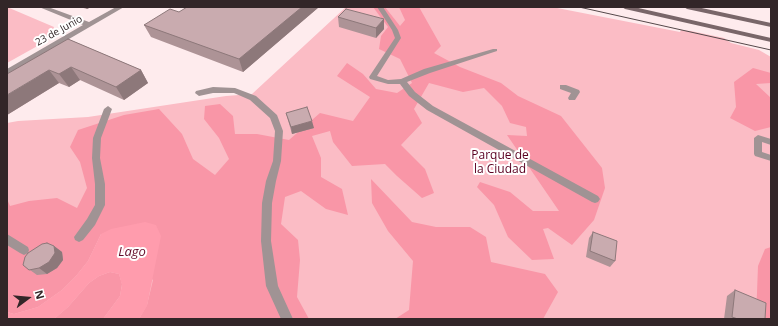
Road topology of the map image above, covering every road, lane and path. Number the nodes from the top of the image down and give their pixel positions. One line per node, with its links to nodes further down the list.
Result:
1 (42, 7): 6 (street)
2 (121, 7): 6 (street, 23 de Junio)
3 (380, 7): 11 (street)
4 (625, 7): 8 (main road)
5 (688, 7): 7 (main road)
6 (90, 25): 10 (street, 23 de Junio)
7 (771, 25)
8 (771, 40)
9 (495, 50): 11 (street)
10 (7, 72)
11 (402, 81): 18 (street)
12 (563, 87): 14 (street)
13 (199, 93): 22 (street)
14 (572, 98)
15 (108, 109): 19 (street)
16 (771, 142): 17 (street)
17 (771, 158)
18 (595, 199)
19 (79, 237)
20 (7, 239): 21 (street)
21 (24, 250)
22 (287, 319)

